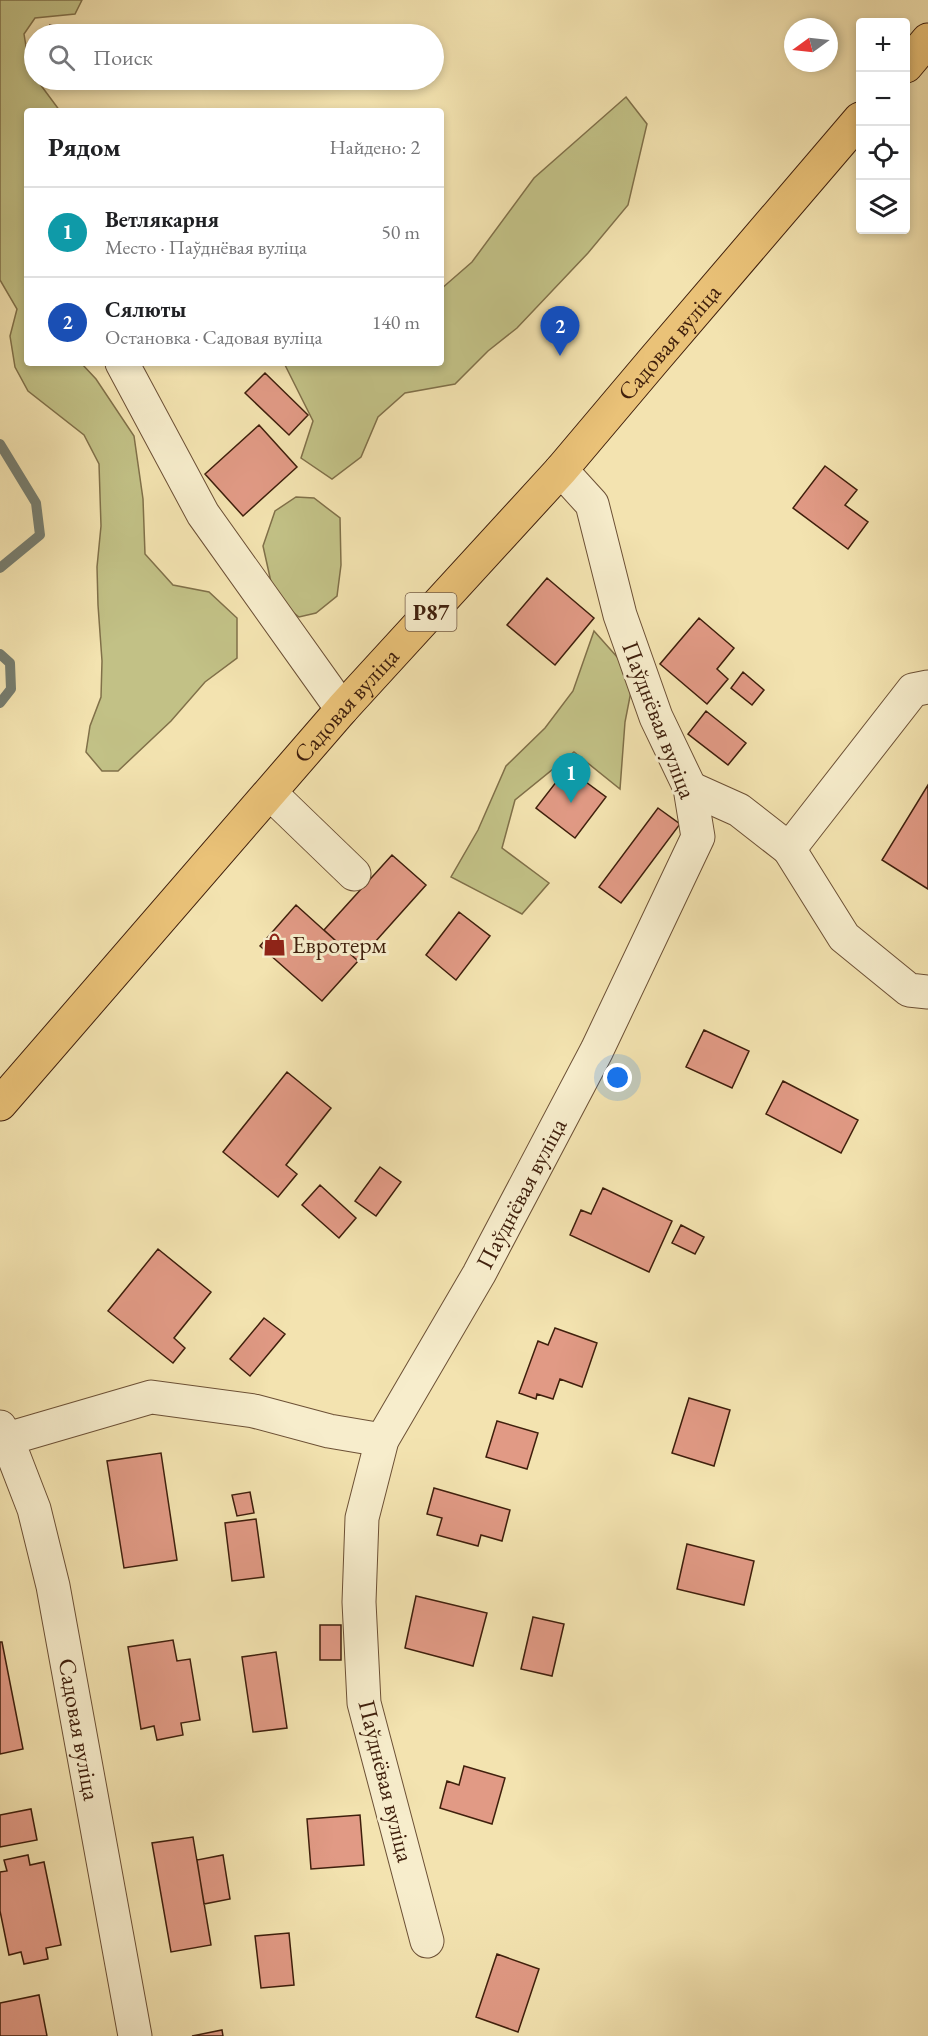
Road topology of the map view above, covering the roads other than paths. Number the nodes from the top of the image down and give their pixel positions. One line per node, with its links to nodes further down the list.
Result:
1 (928, 40): 2 (main road)
2 (910, 61)
3 (856, 125): 5 (main road, Садовая вуліца / Р87)
4 (124, 366): 7 (street)
5 (561, 470): 7 (main road, Садовая вуліца / Р87); 8 (street, Паўднёвая вуліца)
6 (928, 687): 10 (street)
7 (342, 709): 9 (main road, Садовая вуліца / Р87)
8 (690, 788): 10 (street); 15 (street, Паўднёвая вуліца)
9 (270, 792): 11 (street); 13 (main road, Садовая вуліца / Р87)
10 (789, 849): 12 (street)
11 (354, 874)
12 (928, 992)
13 (0, 1104)
14 (4, 1433): 15 (street); 17 (street, Садовая вуліца)
15 (382, 1440): 16 (street, Паўднёвая вуліца)
16 (427, 1941)
17 (135, 2036)

